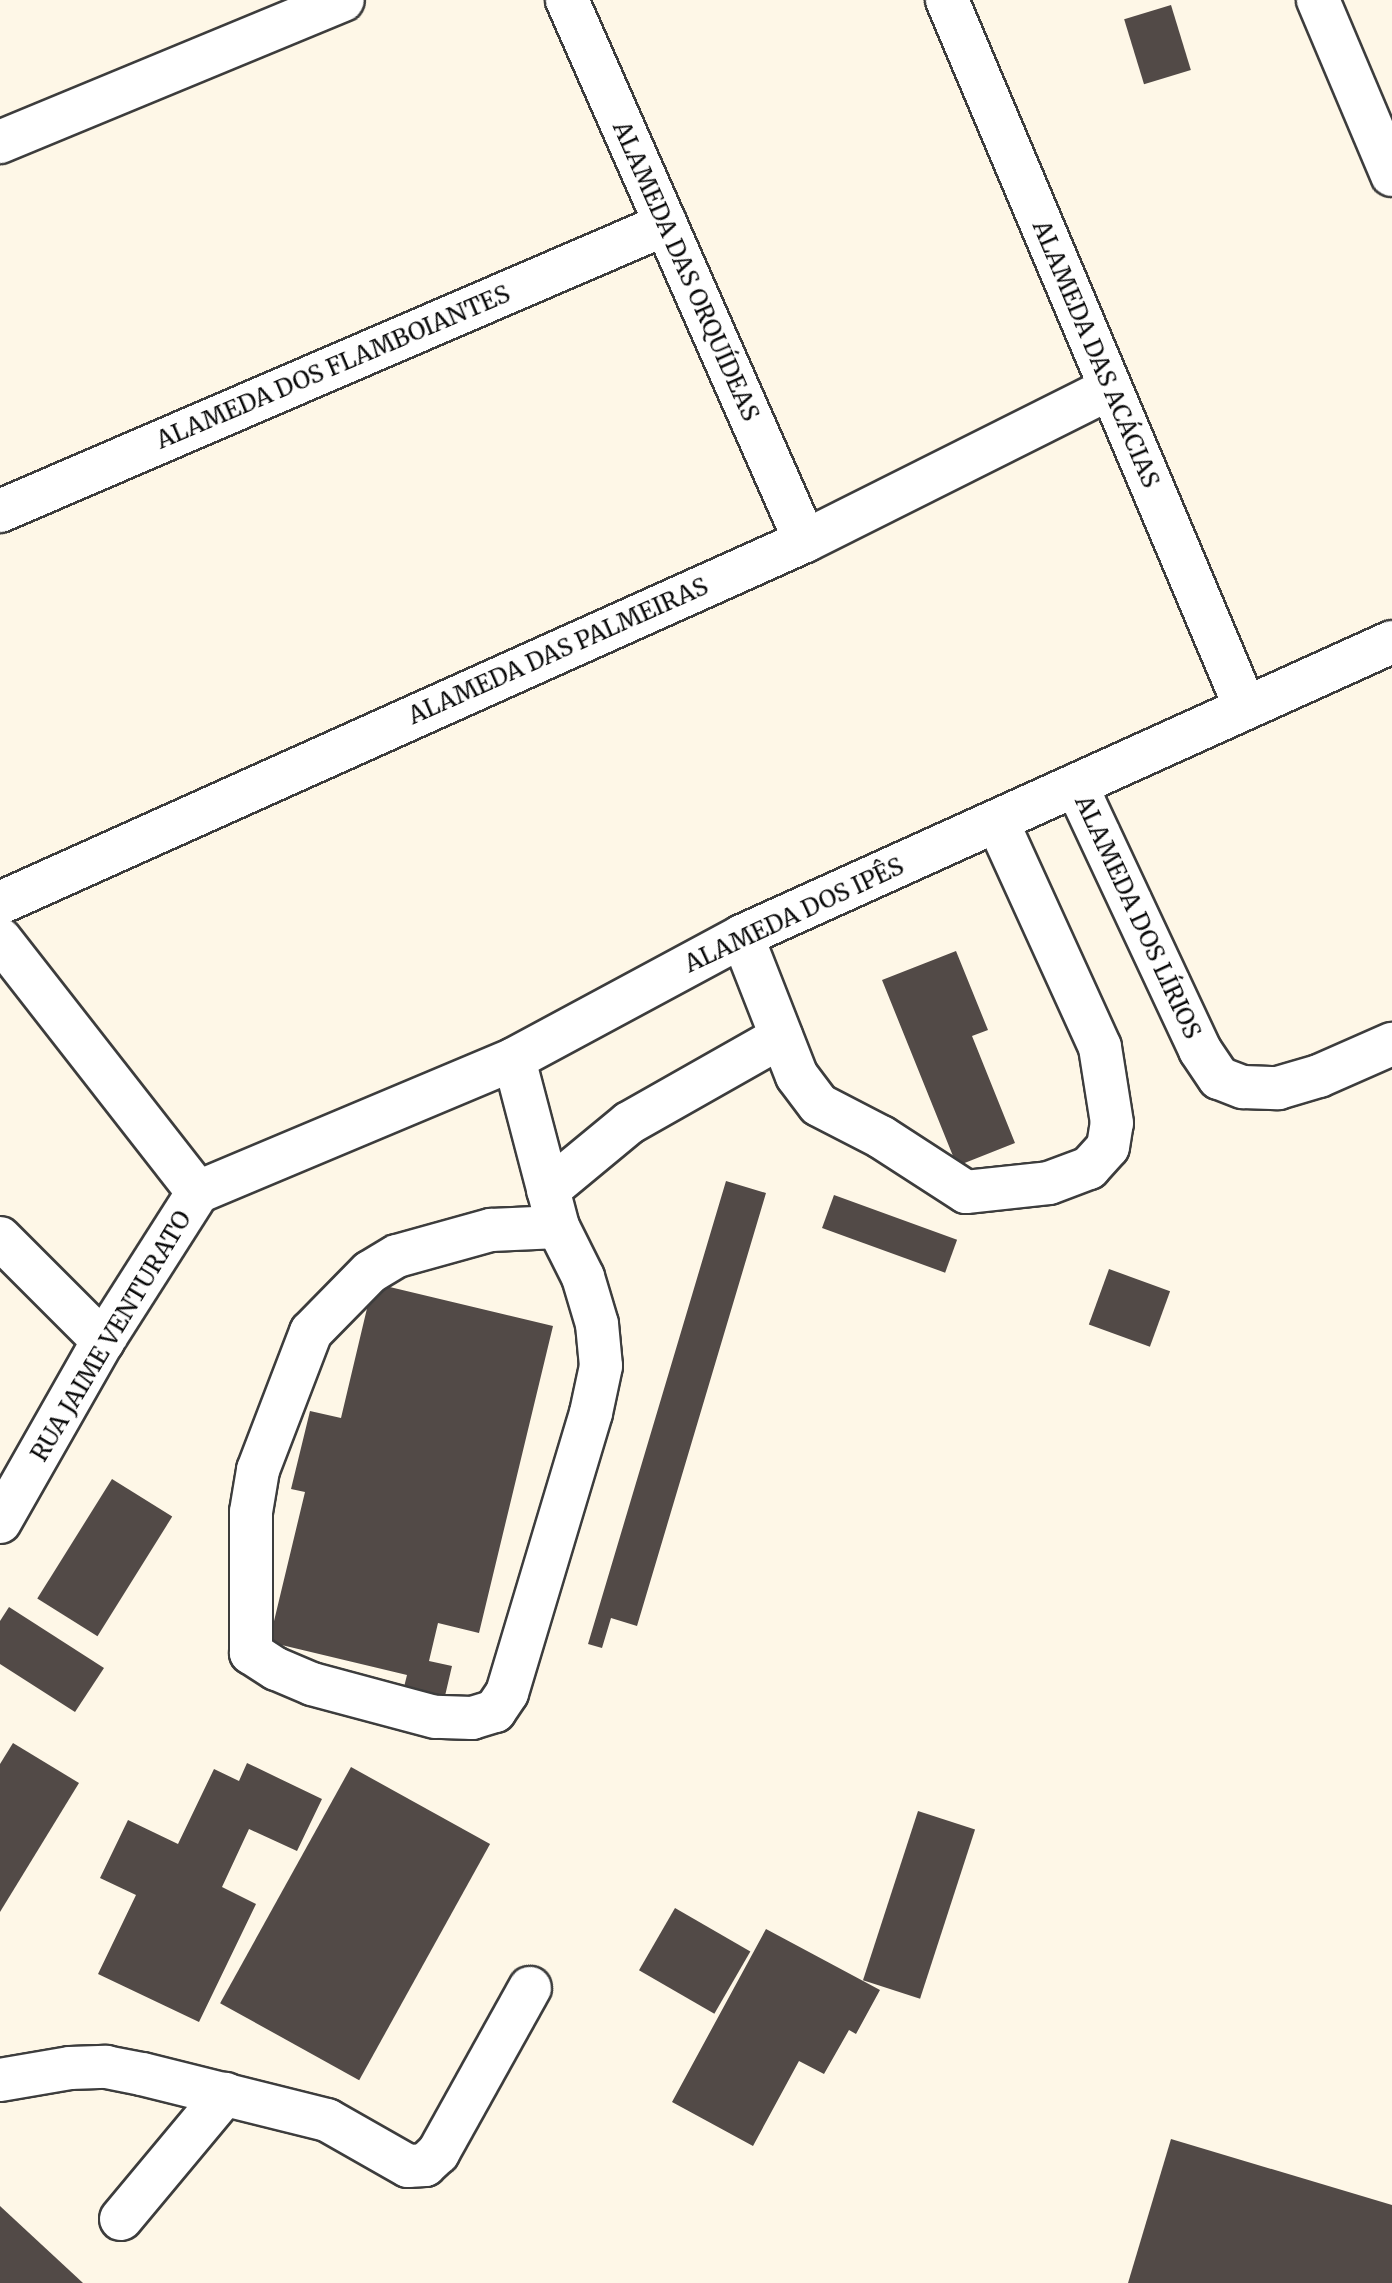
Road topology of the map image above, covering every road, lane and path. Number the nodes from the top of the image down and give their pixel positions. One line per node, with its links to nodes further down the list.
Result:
1 (343, 0): 5 (street)
2 (567, 0): 7 (street, ALAMEDA DAS ORQUÍDEAS)
3 (947, 0): 8 (street, ALAMEDA DAS ACÁCIAS)
4 (1318, 0): 6 (street)
5 (0, 142)
6 (1392, 175)
7 (666, 224): 9 (street, ALAMEDA DOS FLAMBOIANTES); 10 (street, ALAMEDA DAS ORQUÍDEAS)
8 (1110, 388): 10 (street, ALAMEDA DAS PALMEIRAS); 12 (street, ALAMEDA DAS ACÁCIAS)
9 (0, 511)
10 (805, 541): 15 (street, ALAMEDA DAS PALMEIRAS)
11 (1392, 642): 12 (street, ALAMEDA DOS IPÊS)
12 (1245, 707): 13 (street, ALAMEDA DOS IPÊS)
13 (1076, 785): 14 (street, ALAMEDA DOS IPÊS); 19 (street, ALAMEDA DOS LÍRIOS)
14 (997, 821): 16 (street, ALAMEDA DOS IPÊS); 18 (street)
15 (0, 903)
16 (742, 936): 18 (street); 20 (street, ALAMEDA DOS IPÊS)
17 (0, 939): 21 (street)
18 (781, 1037): 22 (street)
19 (1392, 1044)
20 (514, 1059): 21 (street, ALAMEDA DOS IPÊS); 22 (street)
21 (198, 1192): 24 (street, RUA JAIME VENTURATO)
22 (553, 1208): 22 (street)
23 (0, 1238): 24 (street)
24 (103, 1341): 25 (street, RUA JAIME VENTURATO)
25 (0, 1522)
26 (530, 1988): 28 (street)
27 (0, 2080): 28 (street)
28 (225, 2094): 29 (street)
29 (121, 2219)

